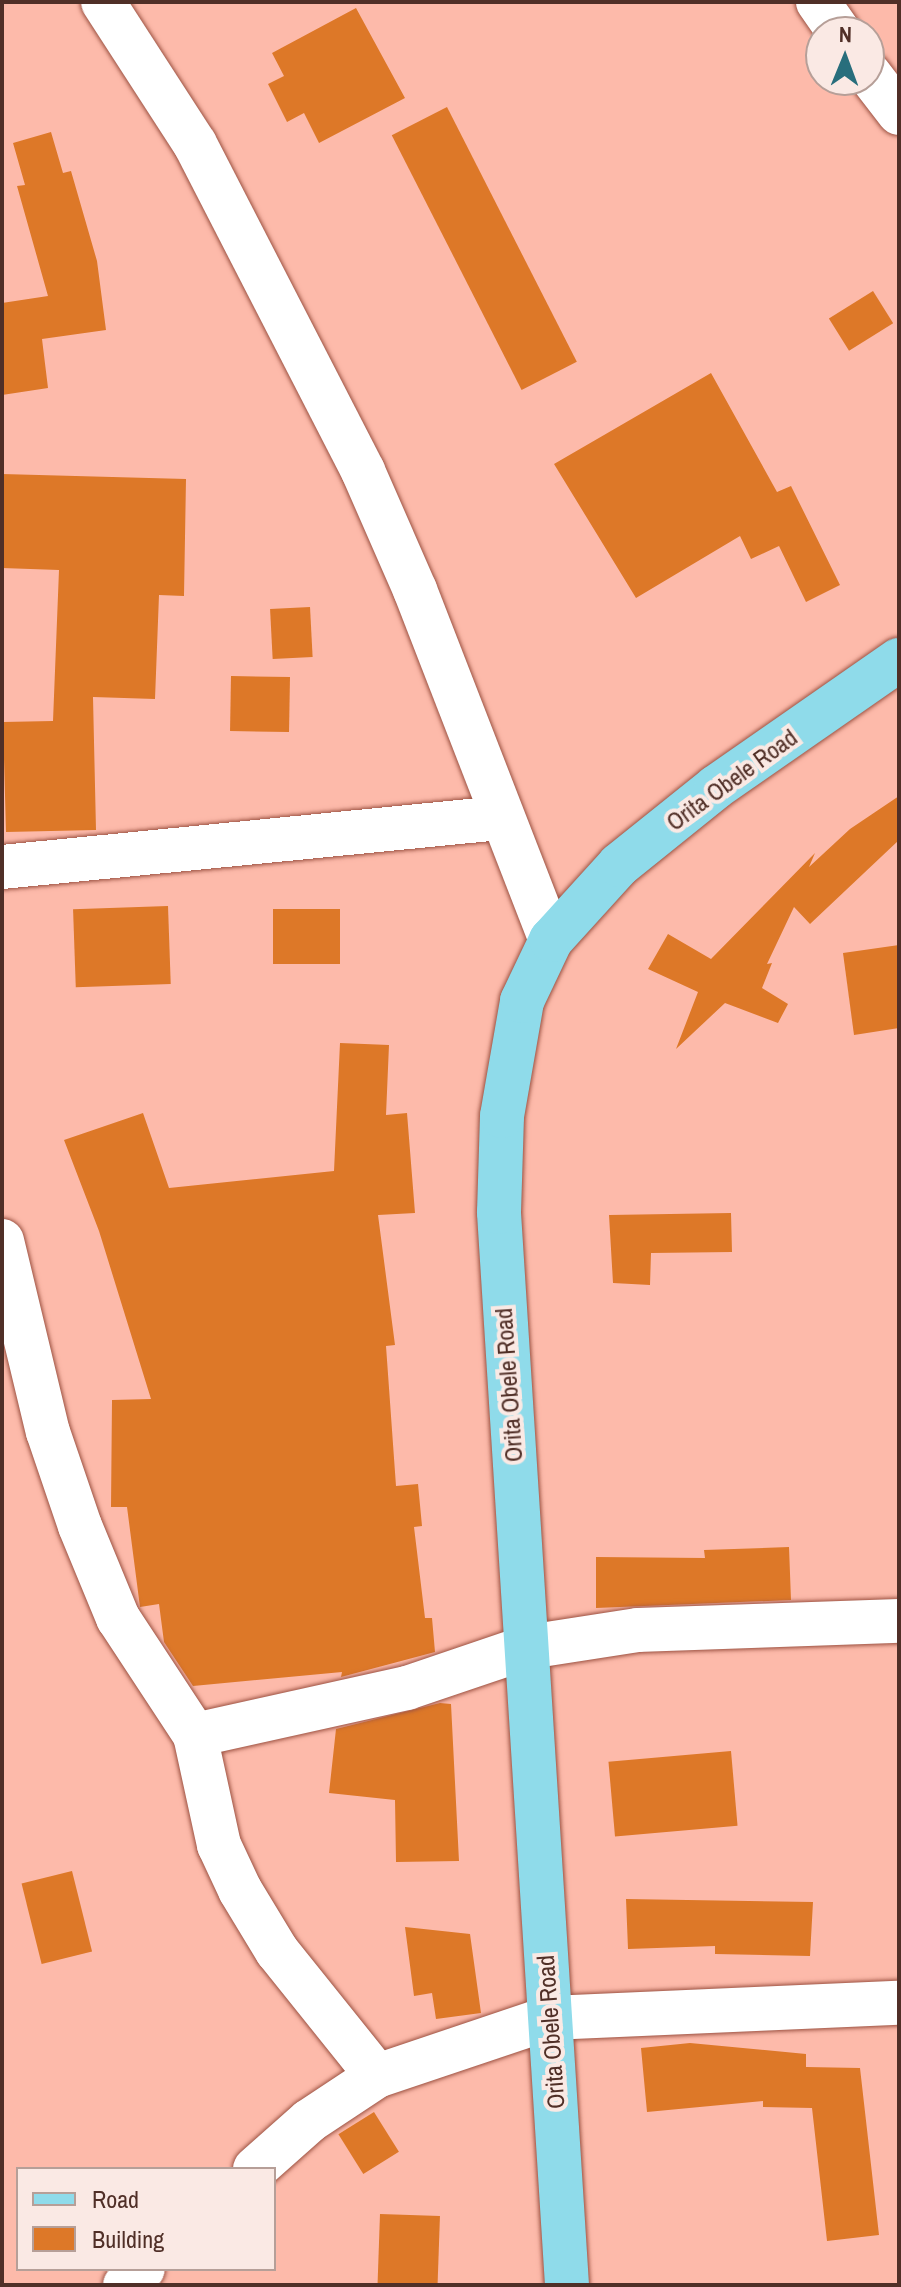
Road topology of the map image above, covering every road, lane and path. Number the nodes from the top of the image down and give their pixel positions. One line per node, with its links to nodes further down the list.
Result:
1 (103, 2): 5 (street)
2 (885, 95): 3 (street)
3 (899, 113)
4 (899, 660): 7 (main road, Orita Obele Road)
5 (500, 818): 6 (street); 7 (street)
6 (2, 867)
7 (551, 940): 10 (main road, Orita Obele Road)
8 (2, 1241): 11 (street)
9 (899, 1621): 10 (street)
10 (528, 1647): 11 (street); 13 (main road, Orita Obele Road)
11 (195, 1735): 14 (street)
12 (899, 2003): 13 (street)
13 (549, 2018): 14 (street); 18 (main road, Orita Obele Road)
14 (377, 2076): 15 (street)
15 (257, 2167)
16 (141, 2271): 17 (street)
17 (125, 2285)
18 (567, 2285)

